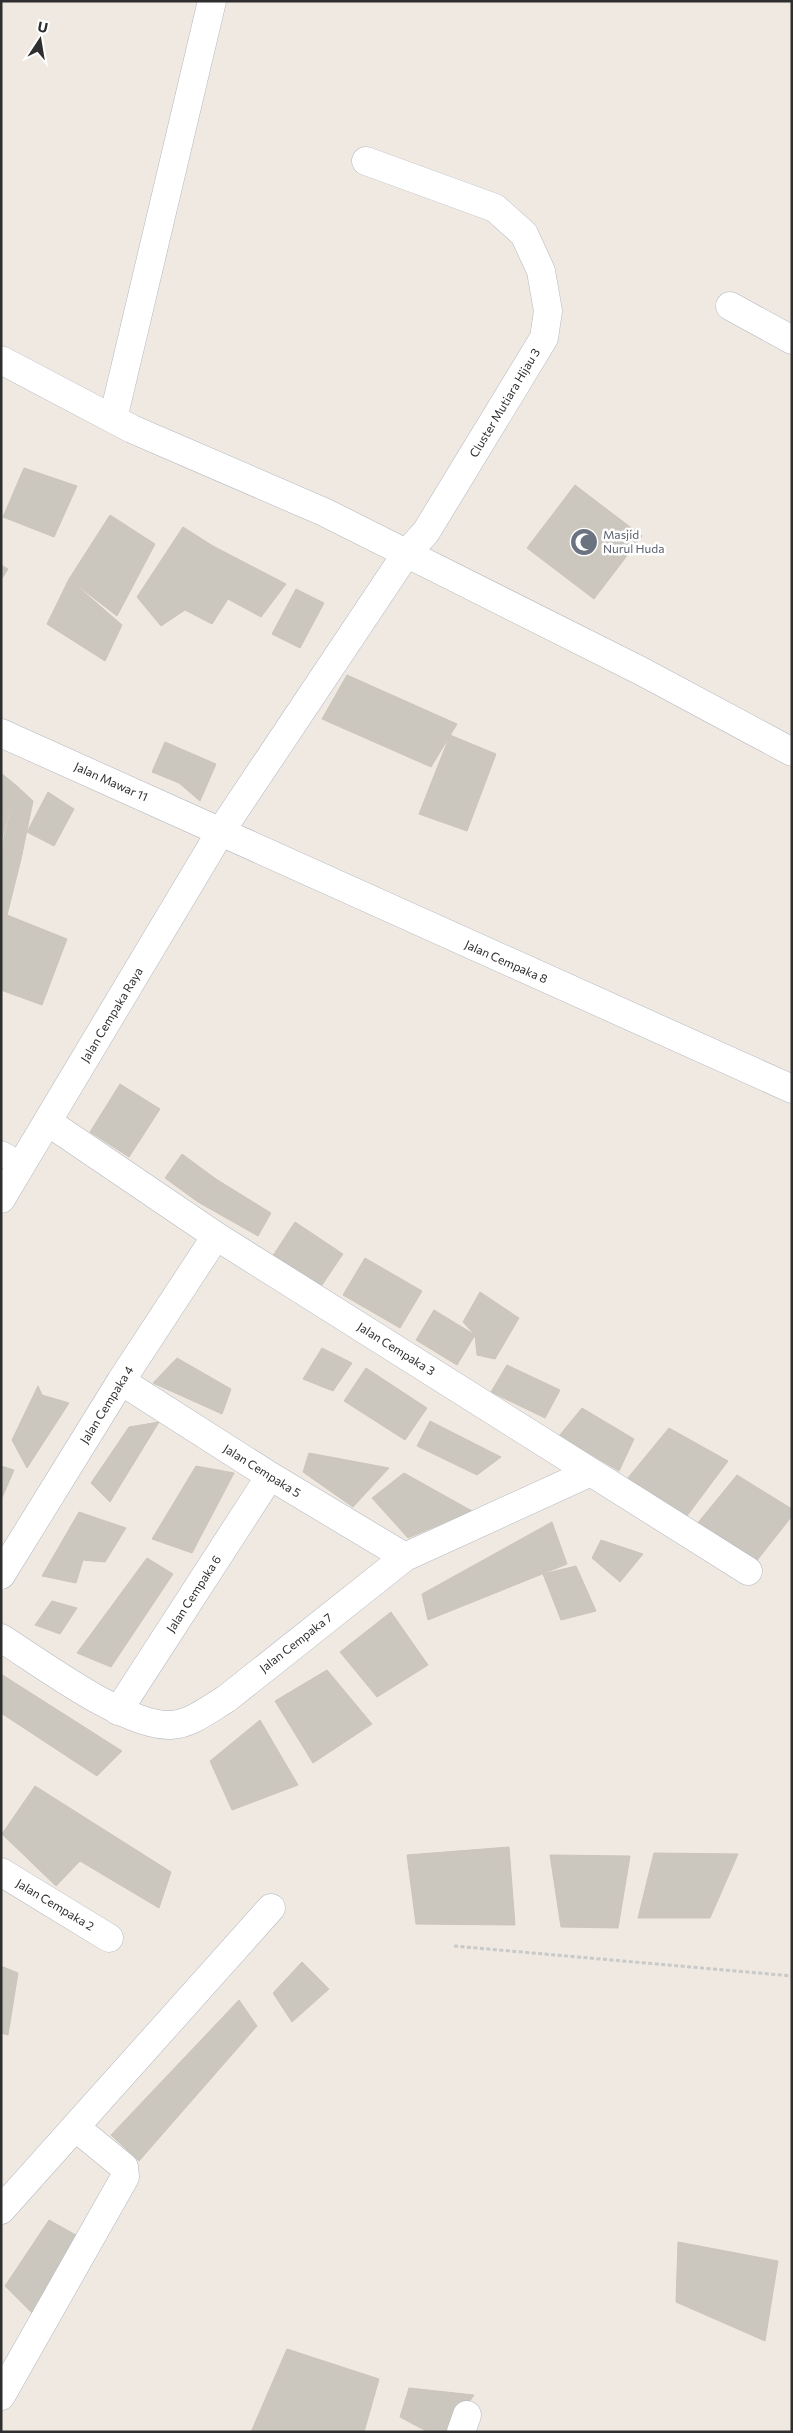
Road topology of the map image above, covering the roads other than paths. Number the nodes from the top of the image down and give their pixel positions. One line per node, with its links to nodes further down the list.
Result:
1 (212, 1): 6 (street)
2 (366, 161): 7 (street, Cluster Mutiara Hijau 3)
3 (730, 306): 4 (street)
4 (792, 340)
5 (1, 360): 6 (street)
6 (113, 419): 7 (street)
7 (406, 554): 9 (street); 10 (street, Cluster Mutiara Hijau 3)
8 (1, 733): 10 (street, Jalan Mawar 11)
9 (792, 752)
10 (221, 831): 11 (street, Jalan Cempaka 8); 12 (street, Jalan Cempaka Raya)
11 (792, 1090)
12 (48, 1122): 13 (street, Jalan Cempaka Raya); 15 (street, Jalan Cempaka 3)
13 (12, 1159): 14 (street, Jalan Cempaka Raya)
14 (1, 1199)
15 (216, 1236): 16 (street, Jalan Cempaka 4); 17 (street, Jalan Cempaka 3)
16 (121, 1381): 18 (street, Jalan Cempaka 5); 21 (street, Jalan Cempaka 4)
17 (591, 1472): 19 (street, Jalan Cempaka 7); 20 (street, Jalan Cempaka 3)
18 (270, 1476): 19 (street, Jalan Cempaka 5); 23 (street, Jalan Cempaka 6)
19 (405, 1557): 23 (street, Jalan Cempaka 7)
20 (748, 1571)
21 (1, 1575)
22 (1, 1638): 23 (street, Jalan Cempaka 7)
23 (118, 1711)
24 (1, 1872): 26 (street, Jalan Cempaka 2)
25 (271, 1908): 27 (street)
26 (109, 1938)
27 (75, 2127): 28 (street); 29 (street)
28 (1, 2210)
29 (1, 2396)

